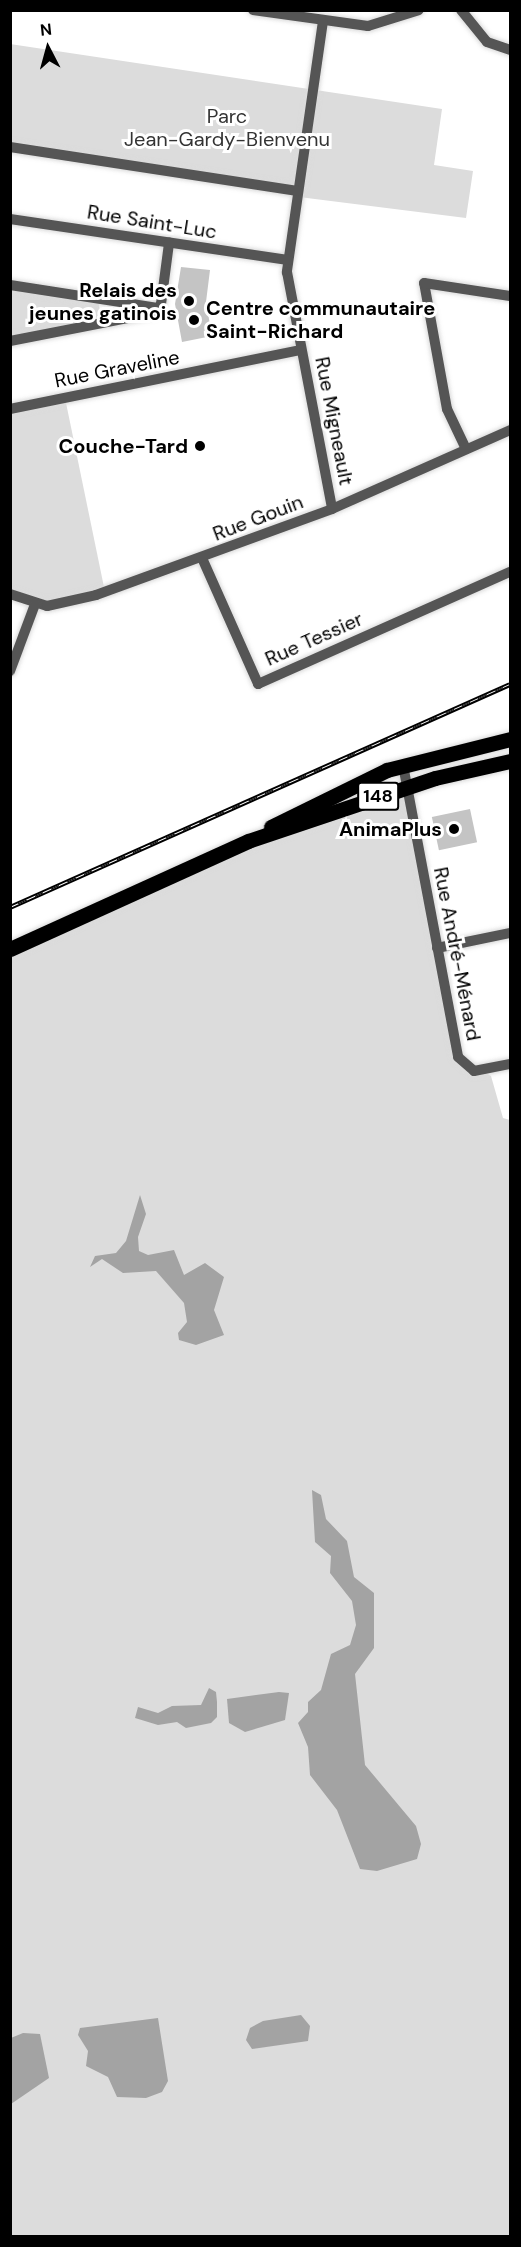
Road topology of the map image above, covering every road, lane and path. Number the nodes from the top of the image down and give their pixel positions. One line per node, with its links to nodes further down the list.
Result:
1 (253, 10): 4 (street)
2 (419, 10): 4 (street)
3 (461, 10): 5 (street)
4 (323, 21): 7 (street, Rue Migneault)
5 (510, 50)
6 (10, 147): 7 (street)
7 (298, 191): 10 (street, Rue Migneault)
8 (10, 219): 9 (street, Rue Saint-Luc)
9 (169, 243): 10 (street, Rue Saint-Luc); 13 (street)
10 (288, 260): 15 (street, Rue Migneault)
11 (10, 285): 13 (street)
12 (510, 296): 18 (street)
13 (159, 308): 14 (street)
14 (10, 341)
15 (302, 350): 16 (street, Rue Graveline); 19 (street, Rue Migneault)
16 (10, 409)
17 (510, 430): 18 (street, Rue Gouin)
18 (466, 449): 19 (street, Rue Gouin)
19 (332, 509): 20 (street, Rue Gouin)
20 (202, 558): 21 (street, Rue Tessier); 23 (street, Rue Gouin)
21 (510, 572)
22 (10, 594): 23 (street, Rue Gouin)
23 (35, 604): 24 (street)
24 (10, 671)
25 (510, 739): 27 (main road, 148)
26 (510, 761): 28 (main road, 148)
27 (403, 765): 28 (street, Rue André-Ménard); 29 (main road, 148)
28 (406, 787): 29 (main road, 148); 31 (street, Rue André-Ménard)
29 (248, 842): 32 (main road, 148)
30 (510, 933): 31 (street)
31 (437, 948): 33 (street, Rue André-Ménard)
32 (10, 949)
33 (510, 1064)

